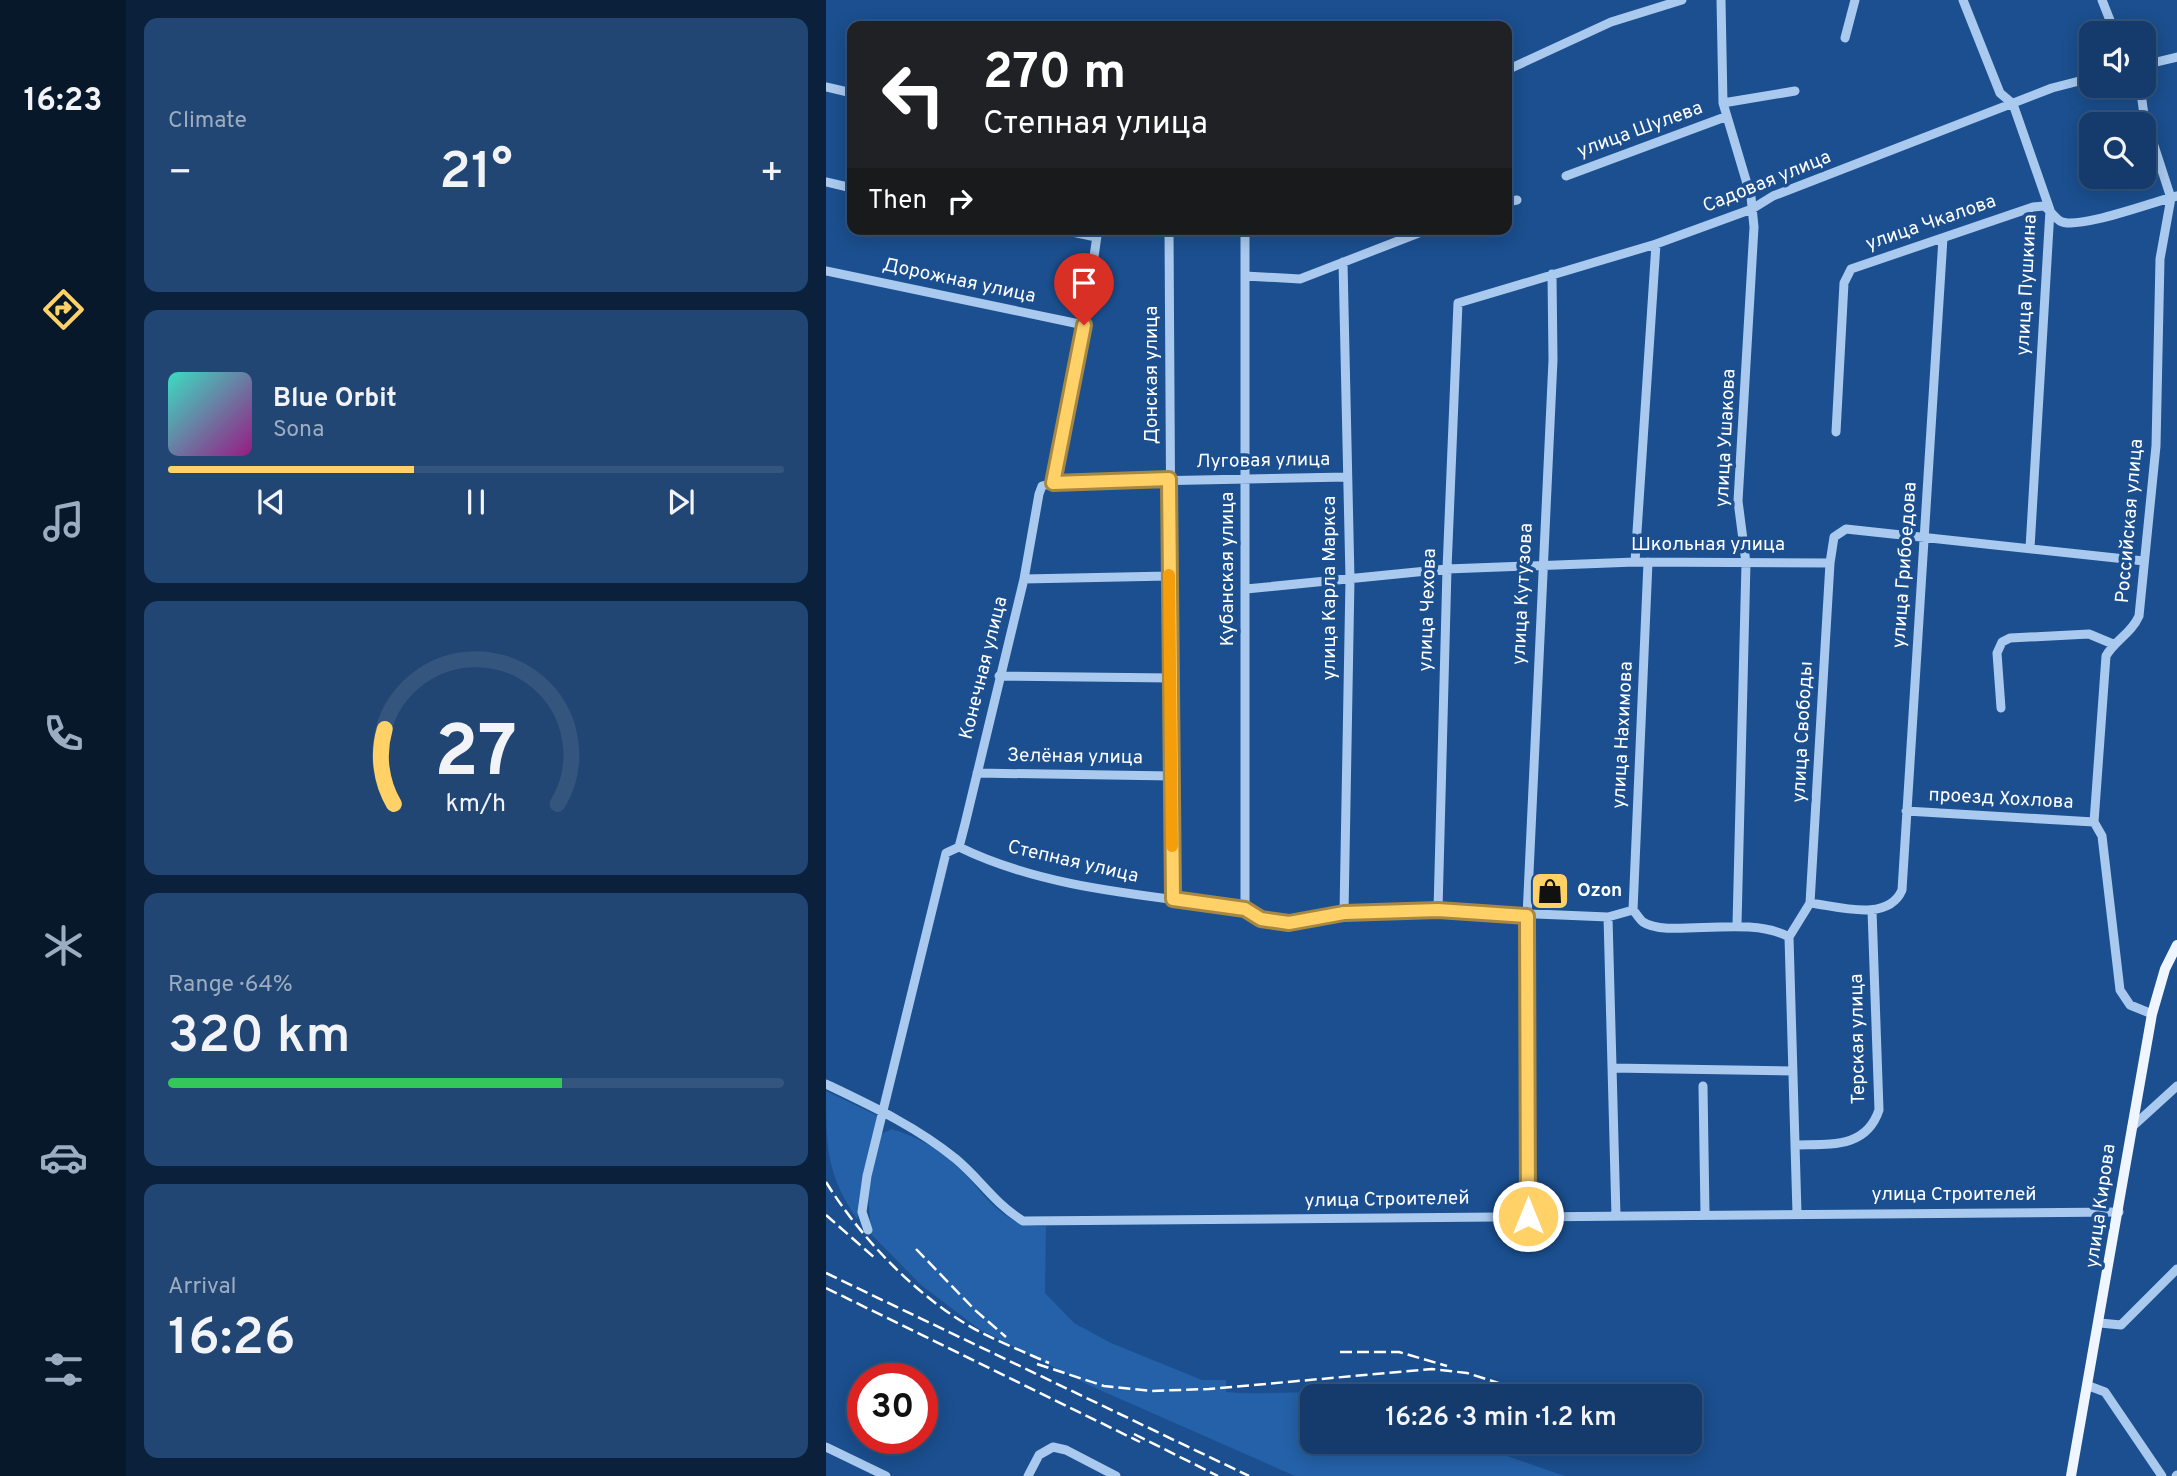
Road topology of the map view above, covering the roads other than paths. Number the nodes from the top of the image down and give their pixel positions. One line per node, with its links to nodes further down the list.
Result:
1 (1682, 0): 10 (street)
2 (1721, 0): 16 (street, улица Ушакова)
3 (1855, 0): 7 (street)
4 (1963, 0): 17 (street, улица Пушкина)
5 (2102, 0): 6 (street)
6 (2110, 21)
7 (1845, 38)
8 (2177, 57): 9 (street)
9 (2156, 62)
10 (1512, 68)
11 (2079, 81): 17 (street, Садовая улица)
12 (826, 87): 14 (street)
13 (1795, 91): 16 (street)
14 (847, 92)
15 (2142, 98): 22 (street, Российская улица)
16 (1723, 103): 18 (street, улица Ушакова)
17 (2013, 104): 23 (street, Садовая улица); 24 (street, улица Пушкина)
18 (1725, 117): 19 (street, улица Шулева); 23 (street, улица Ушакова)
19 (1566, 176)
20 (826, 182): 21 (street)
21 (847, 187)
22 (2174, 197): 24 (street, улица Чкалова); 44 (street, Российская улица)
23 (1752, 209): 30 (street, Садовая улица); 47 (street, улица Ушакова)
24 (2050, 210): 29 (street, улица Чкалова); 43 (street, улица Пушкина)
25 (1097, 235): 36 (street, Конечная улица)
26 (1169, 235): 40 (street, Донская улица)
27 (1245, 235): 34 (street, Кубанская улица)
28 (1413, 235): 31 (street)
29 (1943, 238): 37 (street, улица Чкалова); 42 (street, улица Грибоедова)
30 (1656, 244): 33 (street, Садовая улица); 45 (street)
31 (1343, 262): 34 (street); 38 (street, улица Карла Маркса)
32 (826, 271): 36 (street, Дорожная улица)
33 (1552, 274): 35 (street, Садовая улица); 49 (street, улица Кутузова)
34 (1245, 276): 39 (street, Кубанская улица)
35 (1456, 311): 50 (street, улица Чехова)
36 (1084, 325): 41 (street, Конечная улица)
37 (1836, 432)
38 (1347, 477): 39 (street, Луговая улица); 53 (street, улица Карла Маркса)
39 (1245, 478): 40 (street, Луговая улица); 54 (street, Кубанская улица)
40 (1169, 479): 41 (street, Луговая улица); 51 (street, Донская улица)
41 (1053, 483): 52 (street, Конечная улица)
42 (1925, 539): 43 (street); 48 (street); 61 (street, улица Грибоедова)
43 (2030, 548): 44 (street)
44 (2144, 561): 55 (street, Российская улица)
45 (1635, 562): 46 (street, Школьная улица); 49 (street, Школьная улица)
46 (1648, 562): 47 (street, Школьная улица); 68 (street, улица Нахимова)
47 (1746, 563): 48 (street, Школьная улица); 73 (street, улица Ушакова)
48 (1830, 563): 65 (street, улица Свободы)
49 (1541, 568): 50 (street, Школьная улица); 71 (street, улица Кутузова)
50 (1447, 569): 53 (street, Школьная улица); 67 (street, улица Чехова)
51 (1169, 576): 52 (street); 57 (street, Донская улица)
52 (1024, 579): 56 (street, Конечная улица)
53 (1350, 579): 54 (street, Школьная улица); 70 (street, улица Карла Маркса)
54 (1246, 589): 66 (street, Кубанская улица)
55 (2113, 644): 58 (street); 62 (street, Российская улица)
56 (999, 676): 57 (street); 59 (street, Конечная улица)
57 (1172, 678): 60 (street, Донская улица)
58 (2001, 708)
59 (977, 773): 60 (street, Зелёная улица); 63 (street, Конечная улица)
60 (1172, 776): 64 (street, Донская улица)
61 (1906, 811): 62 (street, проезд Хохлова); 69 (street, улица Грибоедова)
62 (2094, 822): 76 (street, Российская улица)
63 (959, 847): 64 (street, Степная улица); 82 (street, Конечная улица)
64 (1173, 899): 66 (street, Степная улица)
65 (1810, 903): 69 (street); 74 (street)
66 (1245, 909): 70 (street, Степная улица)
67 (1438, 910): 70 (street, Степная улица); 71 (street, Степная улица)
68 (1633, 910): 72 (street, Степная улица); 73 (street)
69 (1872, 910): 84 (street, Терская улица)
70 (1344, 913)
71 (1527, 916): 72 (street, Степная улица); 88 (street)
72 (1608, 917): 77 (street)
73 (1737, 925): 74 (street)
74 (1789, 937): 78 (street)
75 (2177, 944): 76 (main road, улица Кирова)
76 (2152, 1014): 83 (main road, улица Кирова)
77 (1612, 1069): 78 (street); 89 (street)
78 (1793, 1071): 84 (street)
79 (826, 1084): 82 (street, улица Строителей)
80 (1703, 1086): 87 (street)
81 (2177, 1086): 83 (street)
82 (884, 1112): 88 (street, улица Строителей); 90 (street)
83 (2130, 1129): 85 (main road, улица Кирова)
84 (1796, 1145): 86 (street)
85 (2119, 1212): 86 (street, улица Строителей); 92 (main road, улица Кирова)
86 (1797, 1213): 87 (street, улица Строителей)
87 (1704, 1214): 89 (street, улица Строителей)
88 (1528, 1216): 89 (street, улица Строителей)
89 (1616, 1216)
90 (868, 1230)
91 (2177, 1269): 92 (street)
92 (2100, 1323): 93 (main road, улица Кирова)
93 (2089, 1386): 98 (main road, улица Кирова); 99 (street)
94 (826, 1447): 95 (street)
95 (886, 1476)
96 (1028, 1476): 97 (street)
97 (1116, 1476)
98 (2071, 1476)
99 (2162, 1476)

